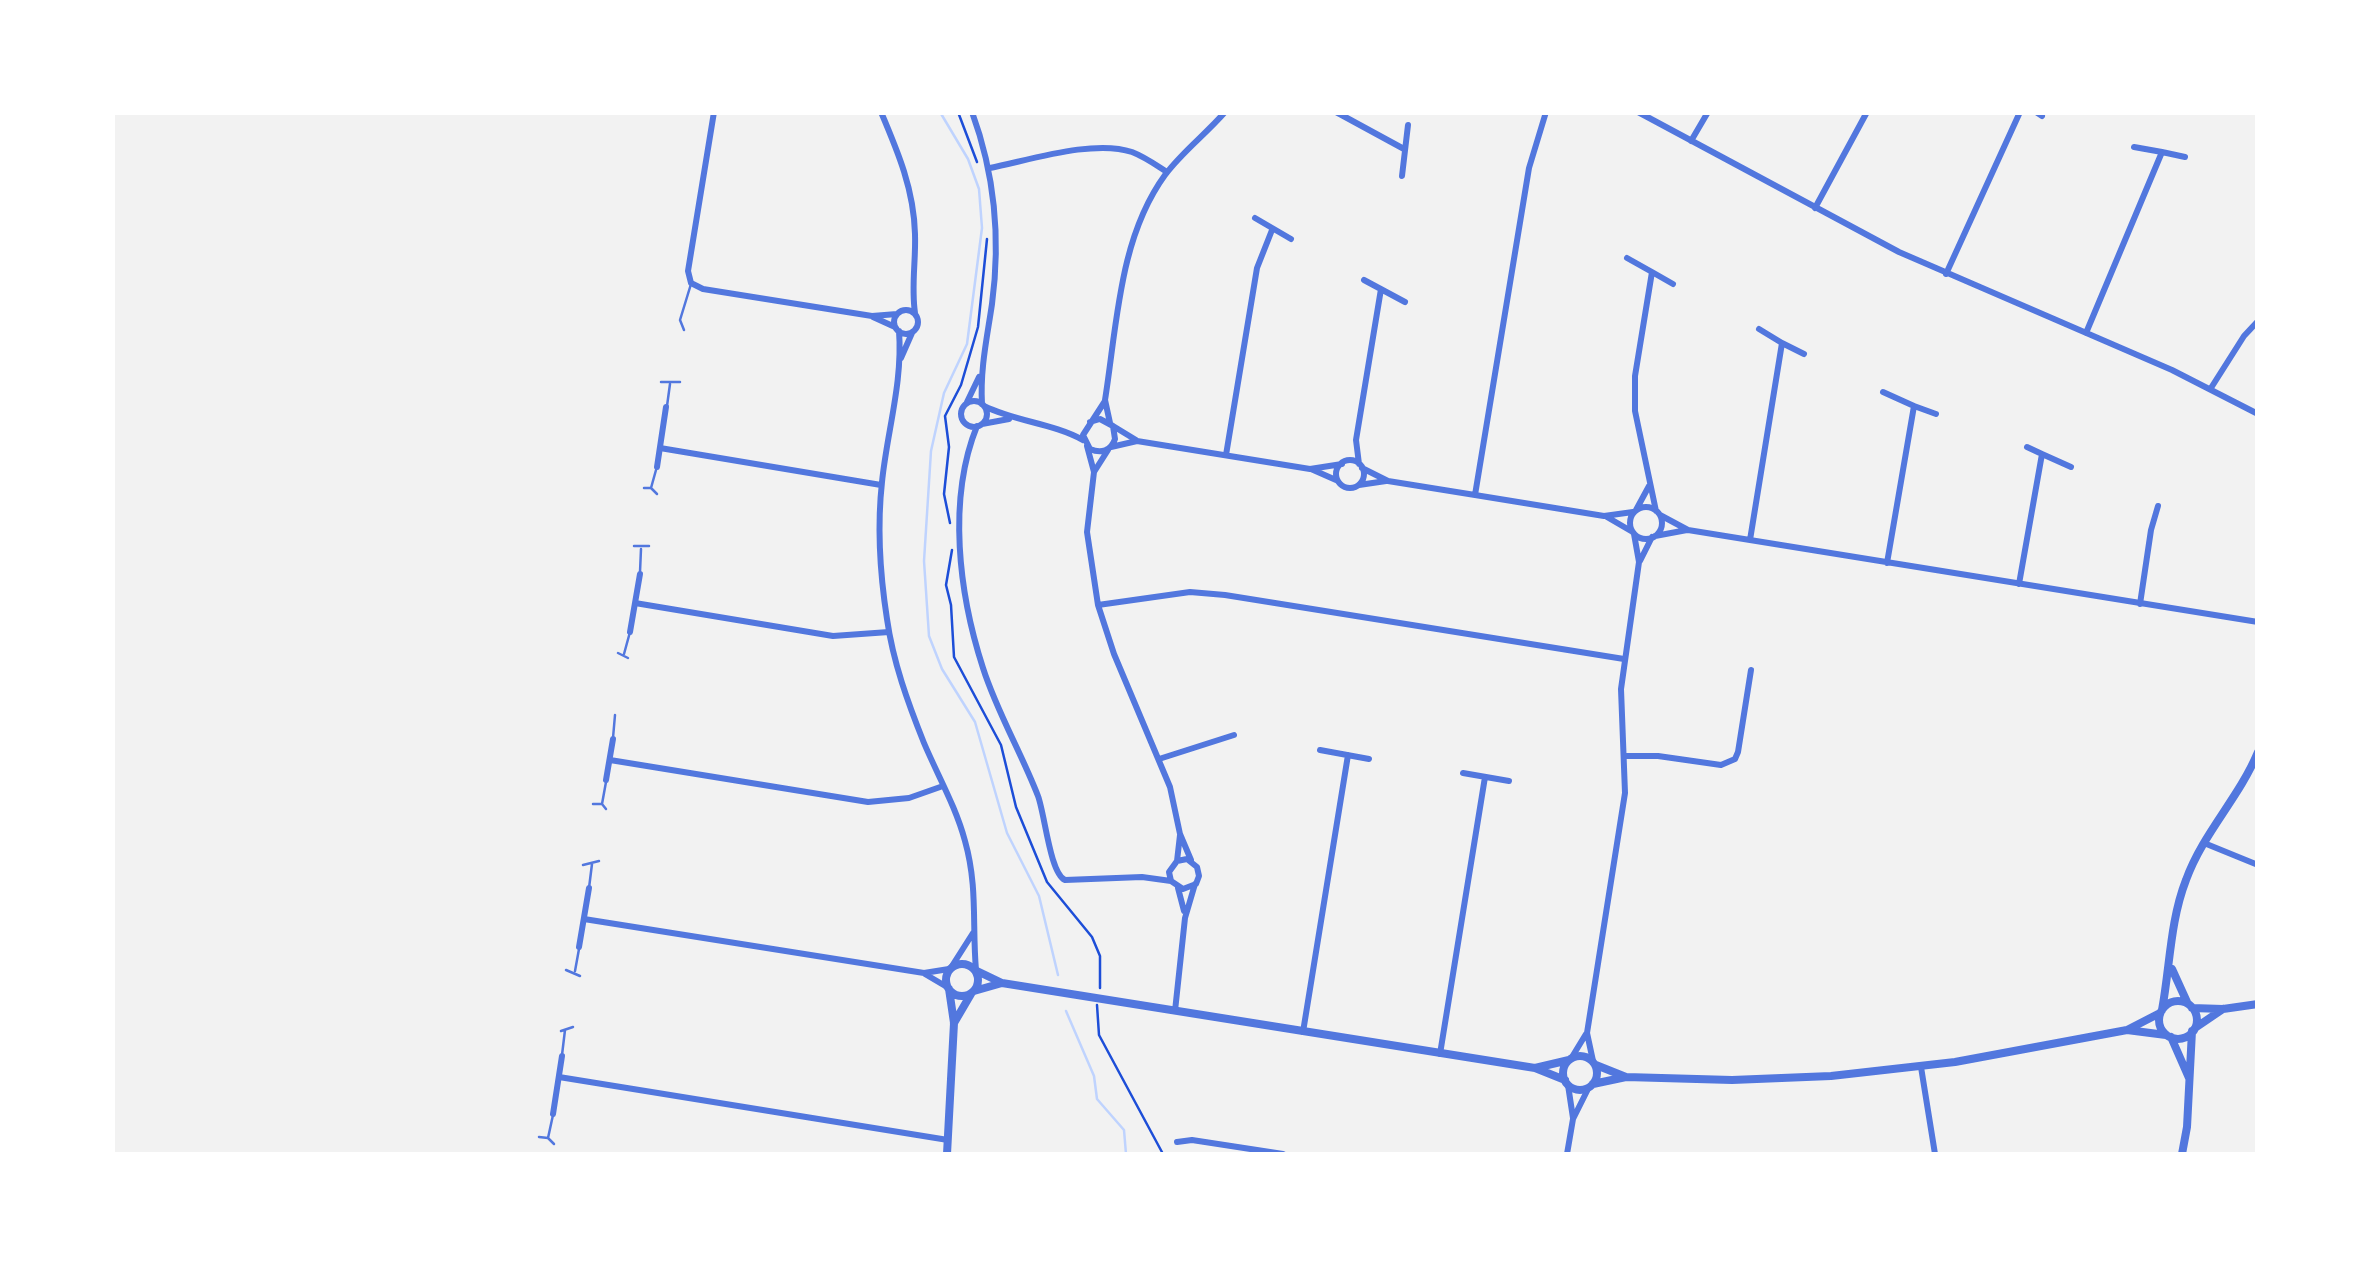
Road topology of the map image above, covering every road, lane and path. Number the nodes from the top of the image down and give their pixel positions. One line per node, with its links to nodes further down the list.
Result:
1 (714, 112): 31 (street)
2 (881, 112): 33 (street)
3 (958, 112): 18 (path)
4 (972, 112): 19 (street)
5 (1225, 112): 20 (street)
6 (1336, 112): 15 (street)
7 (1638, 112): 13 (street)
8 (1708, 112): 13 (street)
9 (1867, 112): 22 (street)
10 (2020, 112): 29 (street)
11 (1546, 114): 92 (street)
12 (1408, 125): 15 (street)
13 (1692, 141): 22 (street)
14 (2134, 147): 16 (street)
15 (1404, 148): 21 (street)
16 (2162, 152): 17 (street); 46 (street)
17 (2185, 157)
18 (978, 164)
19 (990, 168): 20 (street); 50 (street)
20 (1167, 172): 56 (street)
21 (1402, 176)
22 (1814, 208): 29 (street)
23 (1255, 218): 25 (street)
24 (988, 229): 98 (path)
25 (1272, 230): 26 (street); 77 (street)
26 (1291, 240)
27 (1627, 258): 28 (street)
28 (1652, 272): 32 (street); 87 (street)
29 (1946, 274): 46 (street)
30 (1364, 280): 34 (street)
31 (691, 283): 38 (street); 40 (lane)
32 (1674, 284)
33 (912, 289): 36 (street); 37 (street)
34 (1380, 289): 35 (street); 69 (street)
35 (1406, 302)
36 (899, 313): 37 (street); 38 (street); 42 (street)
37 (915, 313): 45 (street)
38 (872, 316): 42 (street)
39 (672, 319): 40 (lane)
40 (680, 320): 43 (lane)
41 (2258, 322): 54 (street)
42 (897, 329): 45 (street); 49 (street)
43 (684, 330)
44 (1759, 330): 47 (street)
45 (913, 332): 49 (street)
46 (2086, 333): 54 (street)
47 (1782, 343): 48 (street); 101 (street)
48 (1804, 354)
49 (900, 359): 86 (street)
50 (980, 376): 57 (street); 58 (street)
51 (662, 382): 53 (lane)
52 (680, 382): 53 (lane)
53 (670, 384): 60 (lane)
54 (2211, 388): 62 (street)
55 (1883, 392): 59 (street)
56 (1105, 400): 65 (street); 67 (street)
57 (966, 404): 58 (street); 64 (street)
58 (983, 405): 63 (street); 66 (street)
59 (1914, 406): 61 (street); 107 (street)
60 (666, 408): 74 (street)
61 (1936, 414)
62 (2258, 414)
63 (1010, 419): 66 (street); 68 (street)
64 (964, 422): 66 (street); 72 (street)
65 (1089, 423): 67 (street); 68 (street); 71 (street)
66 (979, 425): 72 (street)
67 (1111, 425): 70 (street); 75 (street)
68 (1063, 429): 71 (street)
69 (1356, 440): 78 (street); 79 (street)
70 (1137, 441): 75 (street); 77 (street)
71 (1085, 443): 75 (street); 83 (street)
72 (969, 445): 145 (street)
73 (2027, 447): 76 (street)
74 (660, 448): 81 (street); 86 (street)
75 (1110, 448): 83 (street)
76 (2042, 454): 80 (street); 109 (street)
77 (1226, 456): 82 (street)
78 (1344, 462): 79 (street); 82 (street); 85 (street)
79 (1361, 466): 84 (street); 88 (street)
80 (2071, 466)
81 (657, 467): 90 (lane)
82 (1310, 468): 85 (street)
83 (1094, 472): 112 (street)
84 (1388, 481): 88 (street); 92 (street)
85 (1338, 482): 88 (street)
86 (881, 484): 115 (street)
87 (1649, 484): 94 (street); 95 (street)
88 (1359, 485)
89 (644, 488): 90 (lane)
90 (652, 488): 91 (lane)
91 (657, 494)
92 (1475, 495): 96 (street)
93 (2158, 506): 111 (street)
94 (1635, 511): 95 (street); 96 (street); 99 (street)
95 (1658, 513): 97 (street); 100 (street)
96 (1604, 516): 99 (street)
97 (1688, 530): 100 (street); 101 (street)
98 (952, 532)
99 (1633, 533): 100 (street); 106 (street)
100 (1654, 536): 106 (street)
101 (1750, 540): 107 (street)
102 (634, 546): 104 (lane)
103 (649, 546): 104 (lane)
104 (642, 549): 108 (lane)
105 (952, 550): 164 (path)
106 (1639, 562): 117 (street)
107 (1888, 563): 109 (street)
108 (640, 574): 110 (street)
109 (2020, 584): 111 (street)
110 (635, 602): 114 (street); 115 (street)
111 (2140, 604): 113 (street)
112 (1098, 605): 117 (street); 126 (street)
113 (2258, 622)
114 (630, 632): 116 (lane)
115 (889, 632): 133 (street)
116 (618, 653)
117 (1624, 659): 125 (street)
118 (1751, 670): 125 (street)
119 (609, 715): 121 (lane)
120 (1234, 735): 126 (street)
121 (613, 739): 128 (street)
122 (1320, 750): 124 (street)
123 (2258, 752): 138 (street)
124 (1348, 755): 127 (street); 174 (street)
125 (1624, 756): 175 (street)
126 (1159, 759): 137 (street)
127 (1369, 759)
128 (610, 760): 131 (street); 133 (street)
129 (1463, 772): 130 (street)
130 (1485, 777): 132 (street); 177 (street)
131 (606, 780): 135 (lane)
132 (1508, 780)
133 (944, 786): 152 (street)
134 (592, 804): 135 (lane)
135 (602, 804): 136 (lane)
136 (606, 809)
137 (1180, 834): 140 (street); 143 (street)
138 (2203, 843): 144 (street); 154 (street)
139 (599, 861): 142 (lane)
140 (1191, 861): 143 (street); 147 (street)
141 (583, 864): 142 (lane)
142 (592, 864): 148 (lane)
143 (1174, 864): 145 (street); 146 (street)
144 (2258, 866)
145 (1142, 877): 146 (street)
146 (1171, 881): 149 (street)
147 (1196, 884): 149 (street); 151 (street)
148 (589, 888): 150 (street)
149 (1178, 888): 151 (street)
150 (584, 918): 153 (street); 159 (street)
151 (1185, 918): 168 (street)
152 (974, 932): 155 (street); 158 (street)
153 (579, 947): 157 (lane)
154 (2170, 965): 166 (street); 169 (street)
155 (951, 968): 158 (street); 159 (street); 162 (street)
156 (566, 970): 157 (lane)
157 (575, 971): 160 (lane)
158 (976, 971): 161 (street); 163 (street)
159 (924, 973): 162 (street)
160 (580, 976)
161 (1002, 983): 163 (street); 164 (street)
162 (948, 988): 163 (street); 170 (street)
163 (972, 992): 170 (street)
164 (1098, 1000): 168 (street); 196 (path)
165 (2258, 1004): 167 (street)
166 (2190, 1006): 167 (street); 169 (street); 173 (street)
167 (2224, 1009): 173 (street)
168 (1176, 1011): 174 (street)
169 (2161, 1011): 172 (street); 176 (street)
170 (954, 1023): 192 (street)
171 (572, 1027): 178 (lane)
172 (2127, 1030): 176 (street); 181 (street)
173 (2193, 1030): 176 (street); 185 (street)
174 (1302, 1032): 177 (street)
175 (1587, 1032): 179 (street); 180 (street)
176 (2169, 1036): 185 (street)
177 (1440, 1054): 182 (street)
178 (562, 1056): 183 (street)
179 (1570, 1058): 180 (street); 182 (street); 186 (street)
180 (1595, 1063): 184 (street); 187 (street)
181 (1921, 1067): 184 (street); 199 (street)
182 (1535, 1068): 186 (street)
183 (558, 1077): 188 (street); 192 (street)
184 (1626, 1077): 187 (street)
185 (2189, 1078): 200 (street)
186 (1566, 1082): 187 (street); 189 (street)
187 (1591, 1086): 189 (street)
188 (553, 1114): 191 (lane)
189 (1573, 1119): 198 (street)
190 (539, 1137): 191 (lane)
191 (548, 1138): 194 (lane)
192 (948, 1140): 195 (street)
193 (1177, 1142): 197 (street)
194 (554, 1144)
195 (947, 1154)
196 (1162, 1154)
197 (1283, 1154)
198 (1567, 1154)
199 (1935, 1154)
200 (2182, 1154)

